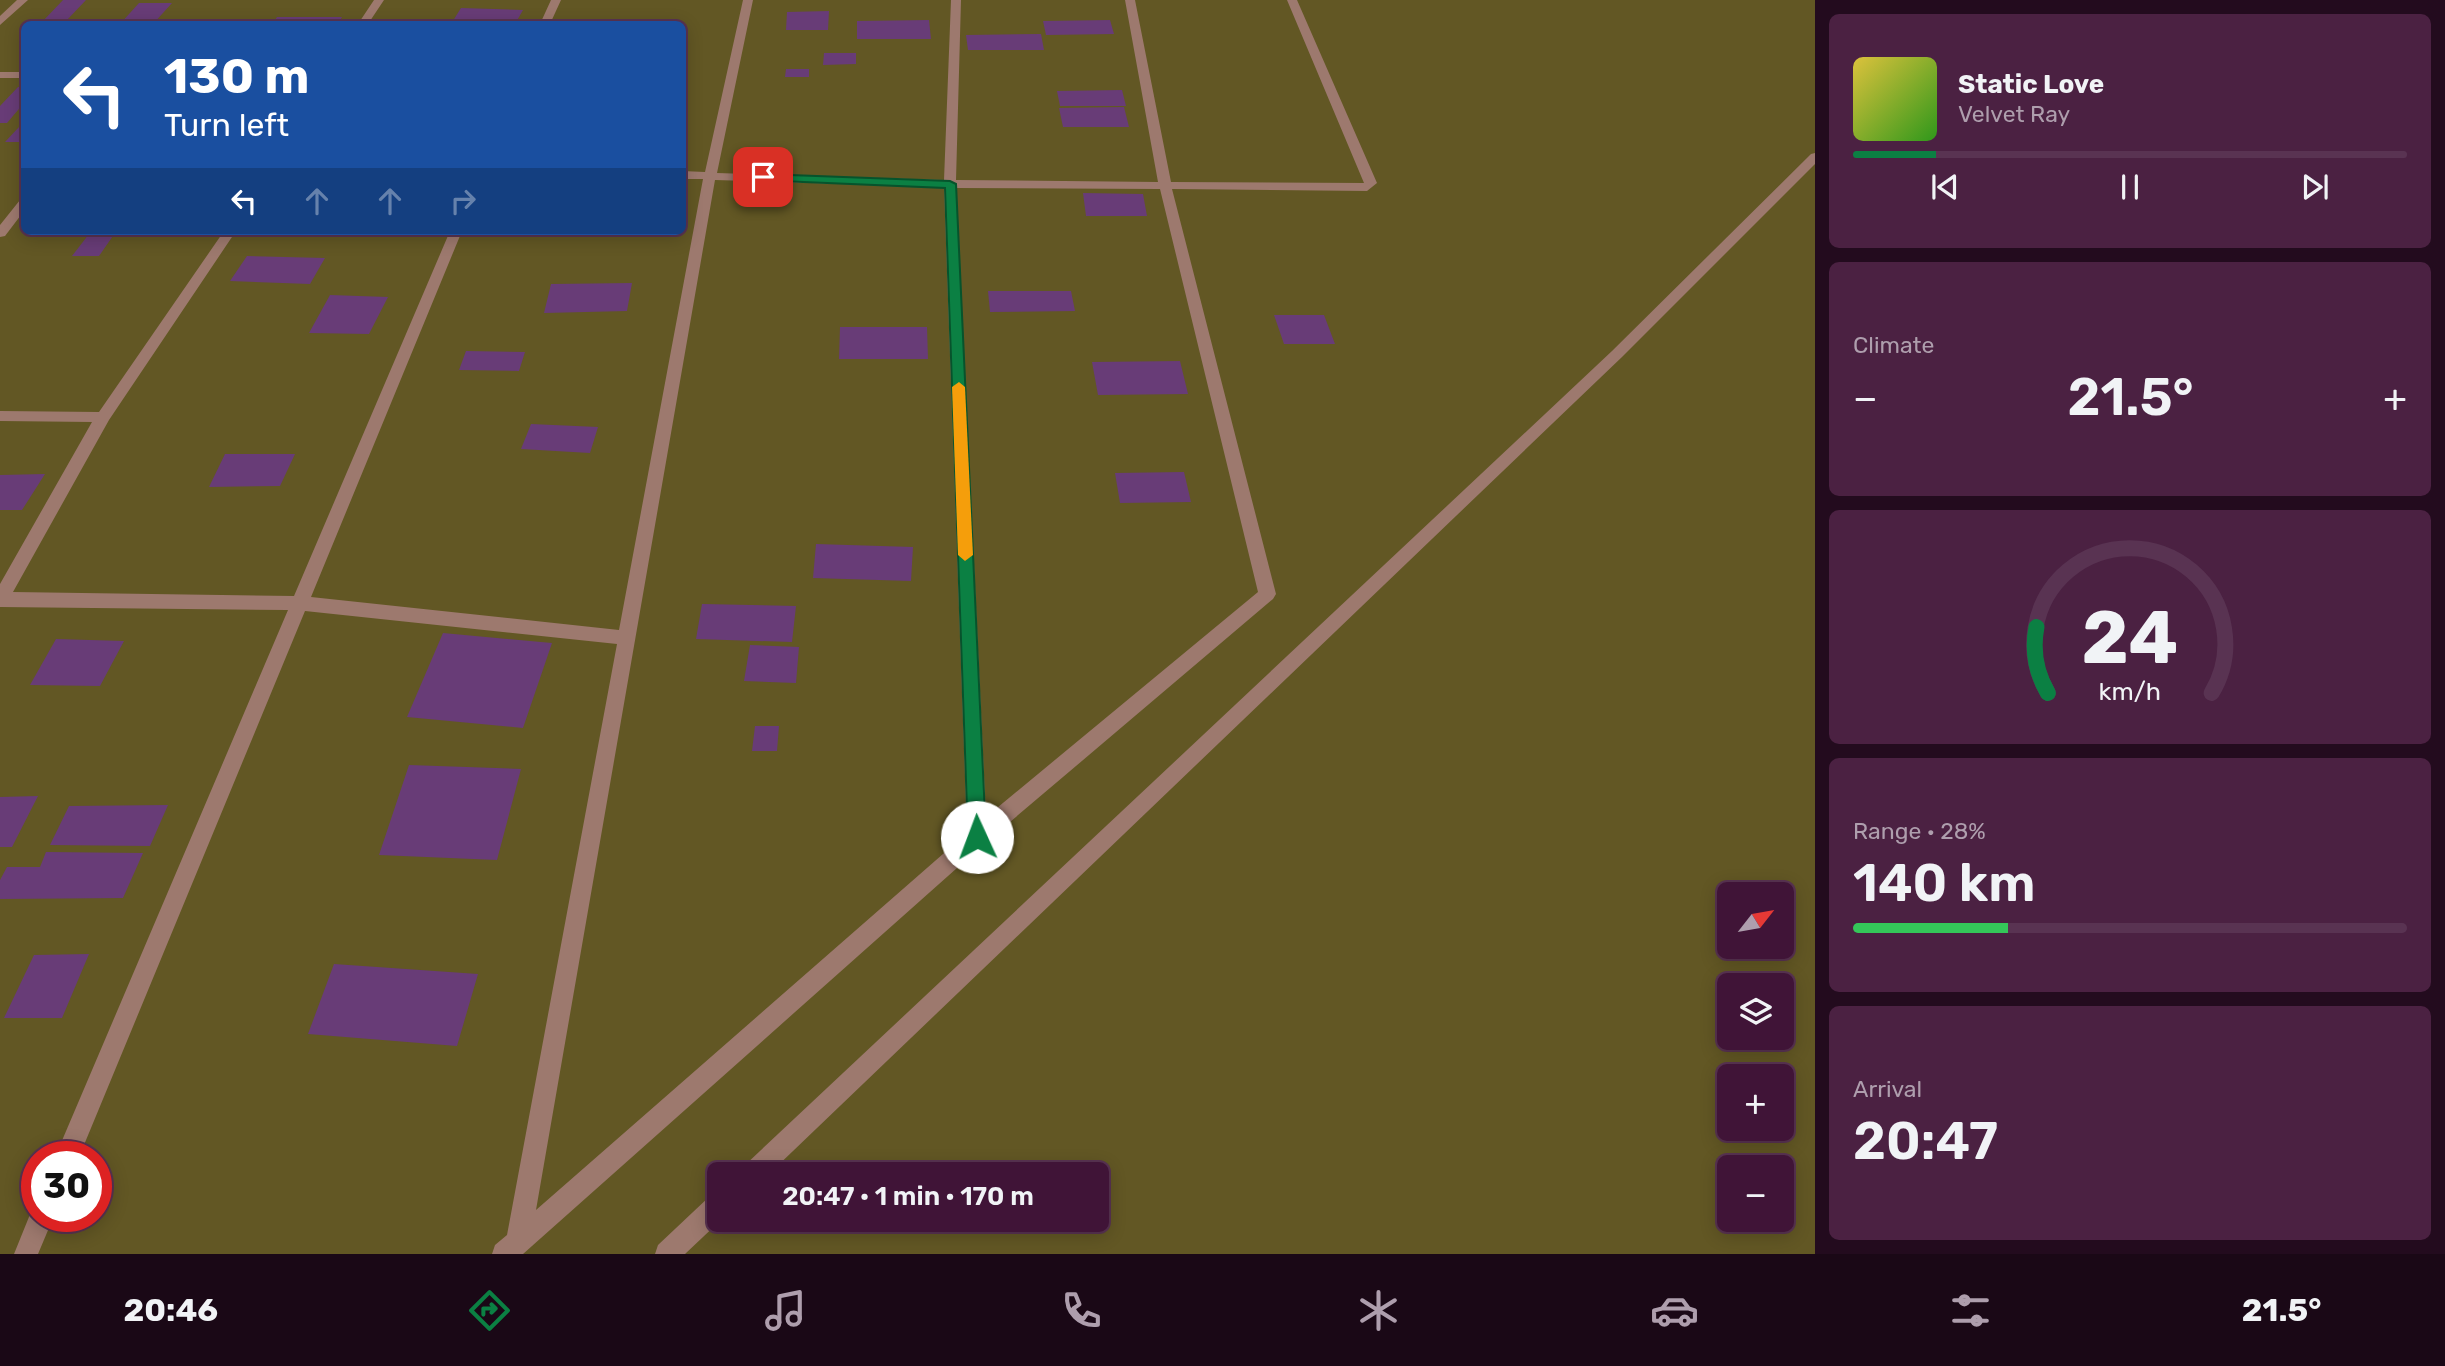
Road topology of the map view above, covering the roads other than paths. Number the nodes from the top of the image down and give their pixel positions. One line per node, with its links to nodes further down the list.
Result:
1 (23, 0): 10 (street)
2 (379, 0): 8 (street)
3 (556, 0): 9 (street)
4 (748, 0): 15 (street)
5 (956, 0): 16 (street)
6 (1130, 0): 17 (street)
7 (1292, 0): 17 (street)
8 (365, 21)
9 (546, 21)
10 (0, 22)
11 (0, 75): 12 (street)
12 (21, 75)
13 (1815, 157): 29 (street)
14 (686, 175): 15 (street)
15 (710, 175): 16 (street); 26 (street)
16 (950, 184): 17 (street); 27 (street)
17 (1165, 185): 27 (street)
18 (21, 207): 19 (street)
19 (0, 233)
20 (227, 235): 23 (street)
21 (454, 235): 25 (street)
22 (0, 416): 23 (street)
23 (103, 417): 24 (street)
24 (0, 600): 25 (street)
25 (300, 603): 26 (street); 28 (street)
26 (627, 638): 32 (street)
27 (977, 837): 32 (street)
28 (74, 1141)
29 (765, 1162)
30 (707, 1216): 34 (street)
31 (35, 1232): 33 (street)
32 (511, 1248)
33 (26, 1254)
34 (667, 1254)

